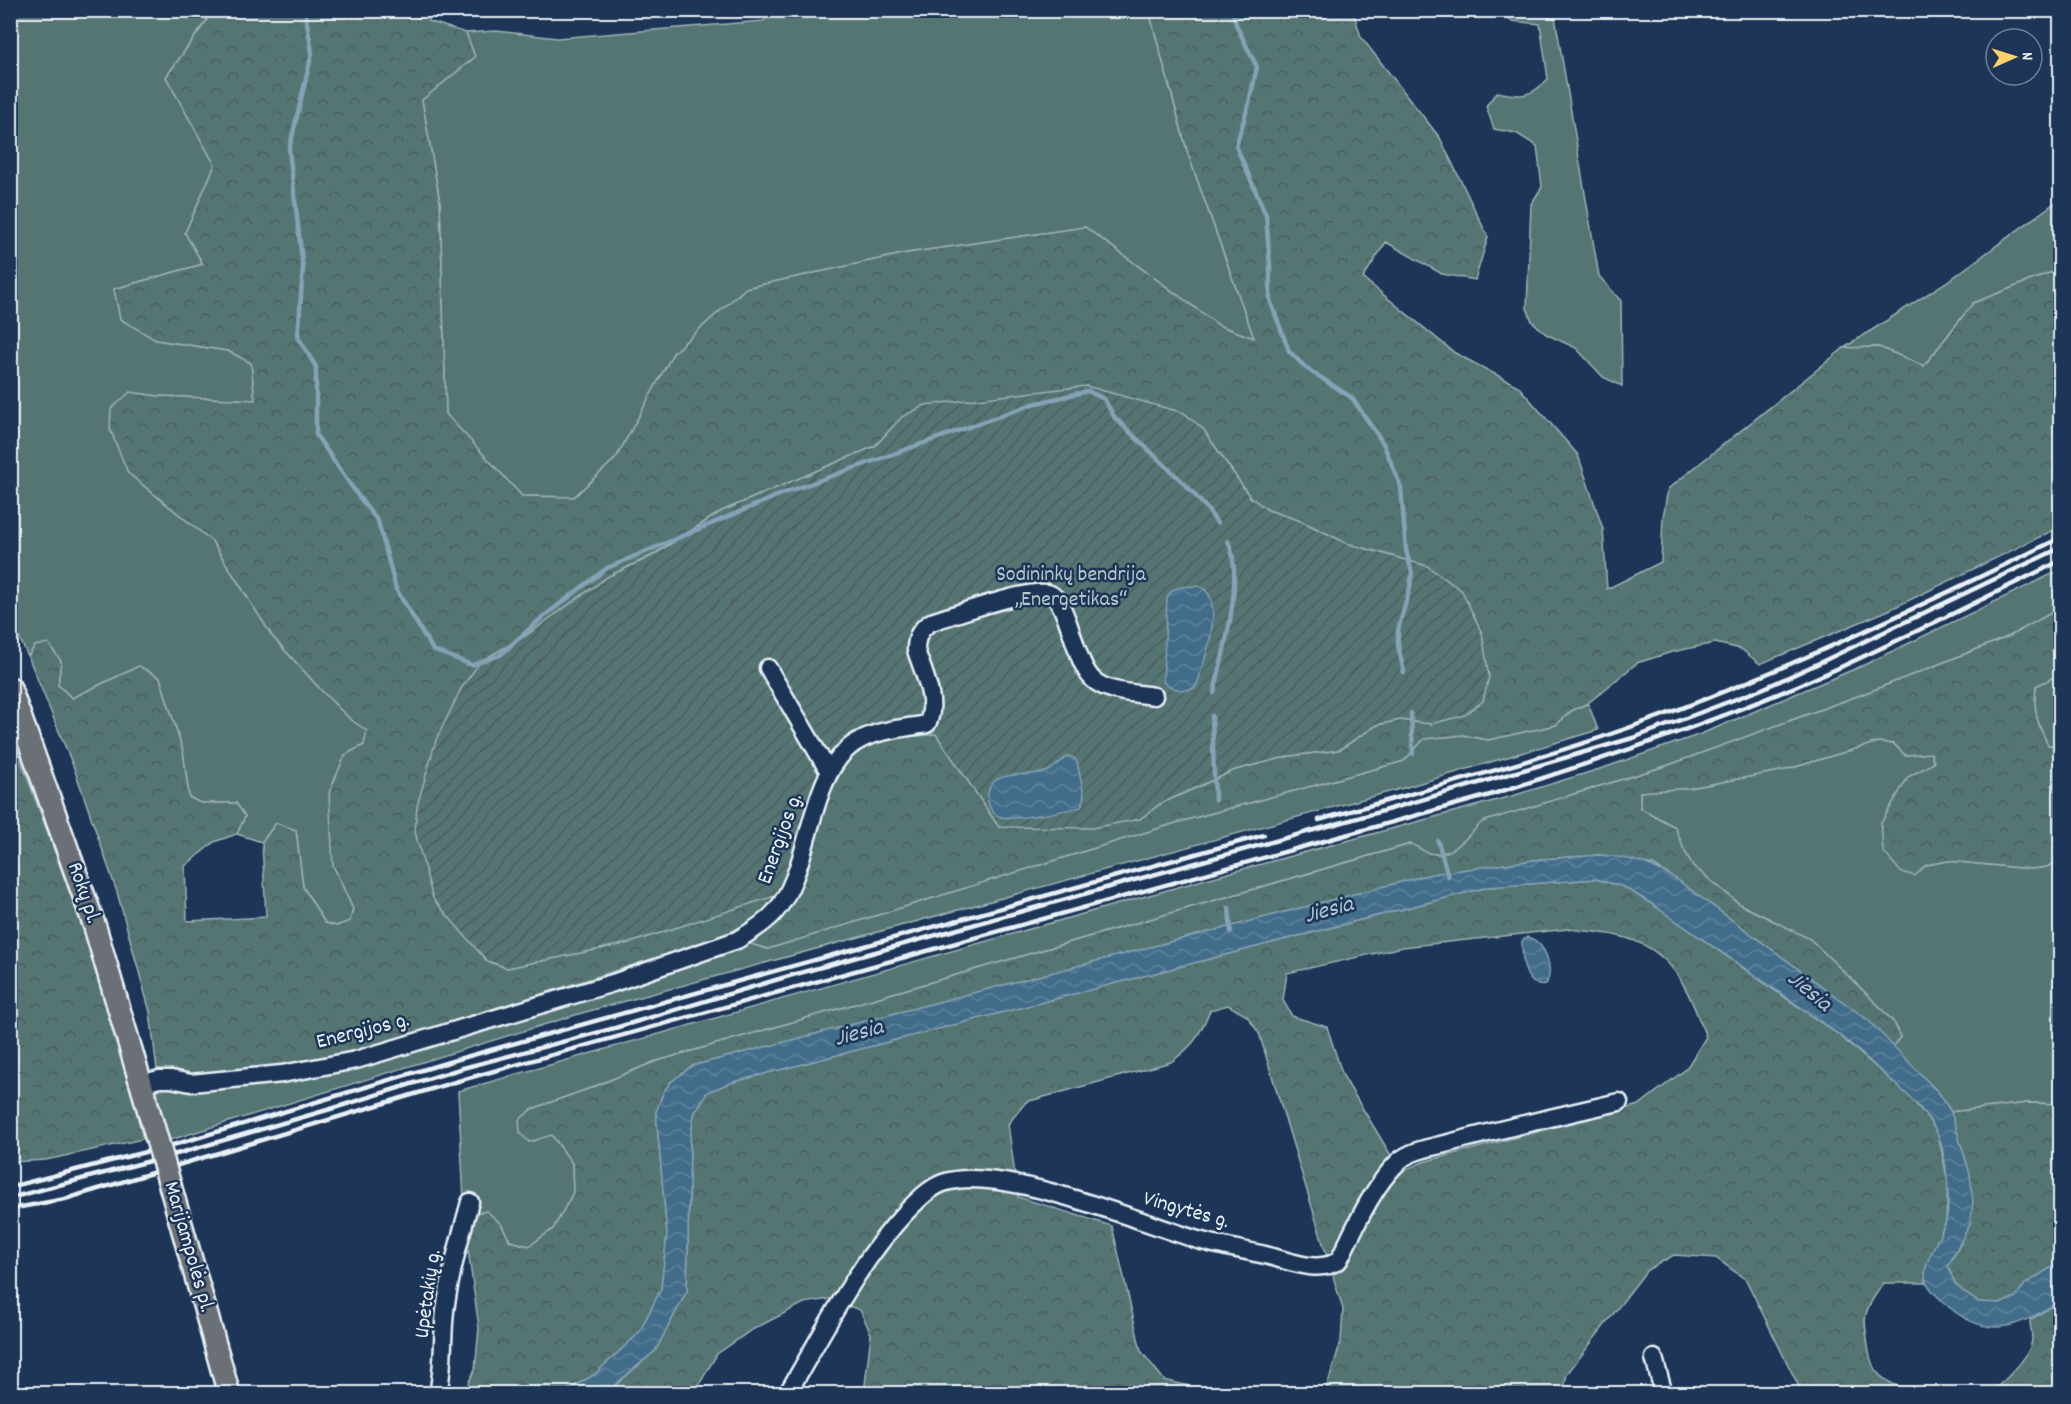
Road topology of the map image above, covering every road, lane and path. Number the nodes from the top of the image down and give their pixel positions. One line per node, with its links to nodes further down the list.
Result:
1 (768, 668): 4 (street)
2 (10, 688): 5 (main road, Rokų pl.)
3 (1154, 696): 4 (street, Energijos g.)
4 (829, 772): 5 (street, Energijos g.)
5 (143, 1093): 9 (main road, Marijampolės pl., bridge)
6 (1619, 1102): 11 (street, Vingytės g.)
7 (470, 1202): 10 (street, Upėtakių g.)
8 (1654, 1358): 12 (street)
9 (229, 1394)
10 (438, 1394)
11 (787, 1394)
12 (1664, 1394)

